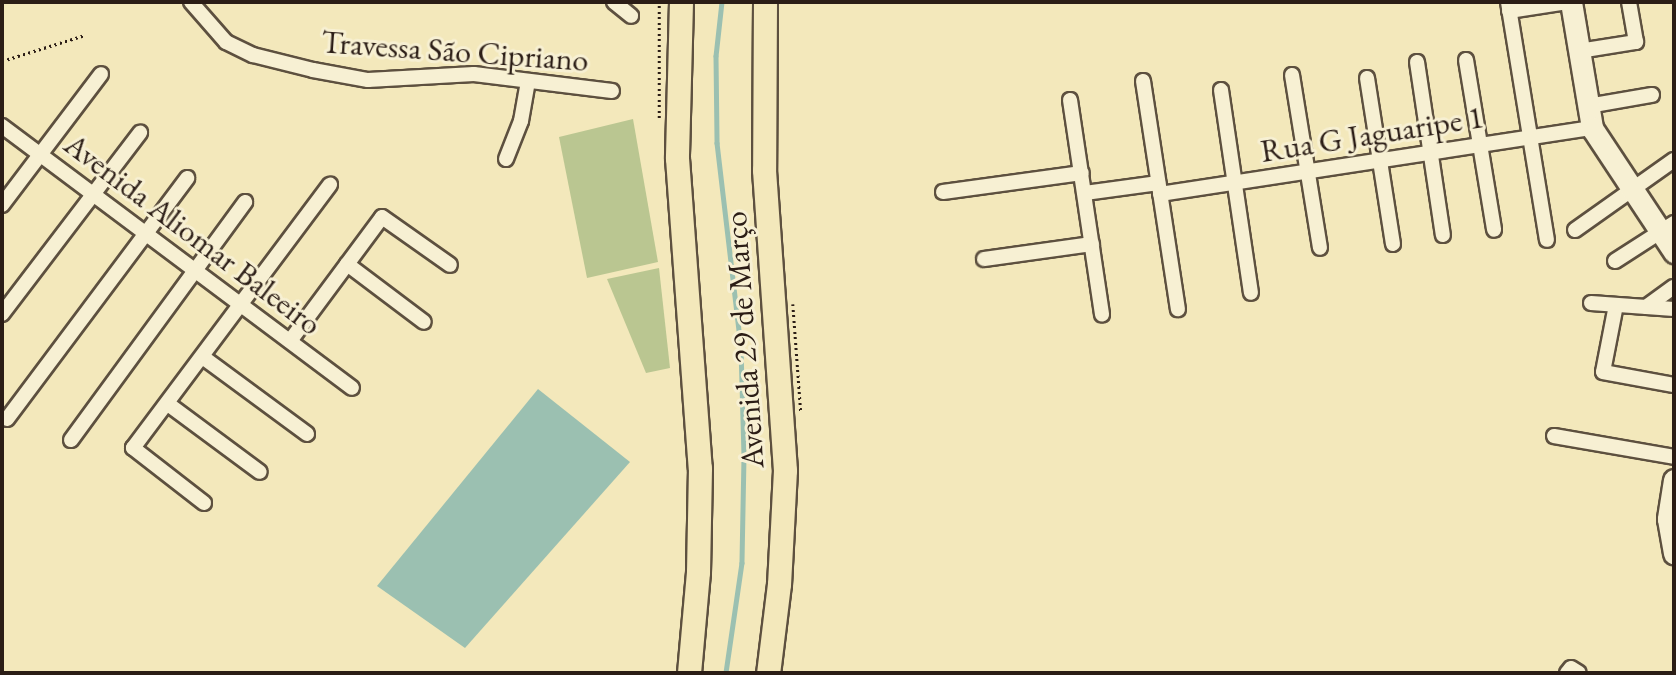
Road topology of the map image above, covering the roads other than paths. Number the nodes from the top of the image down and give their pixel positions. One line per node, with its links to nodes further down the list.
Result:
1 (191, 2): 16 (street, Travessa São Cipriano)
2 (614, 2): 8 (street)
3 (681, 2): 85 (main road, Avenida 29 de Março)
4 (765, 2): 86 (main road, Avenida 29 de Março)
5 (1569, 2): 7 (street); 9 (main road)
6 (1629, 2): 9 (street)
7 (1509, 6): 25 (street)
8 (631, 16)
9 (1579, 51): 21 (main road)
10 (1466, 60): 26 (street)
11 (1417, 62): 27 (street)
12 (101, 74): 28 (street)
13 (1292, 75): 32 (street)
14 (1367, 78): 30 (street)
15 (1143, 81): 37 (street)
16 (528, 82): 18 (street, Travessa São Cipriano); 29 (street)
17 (1221, 90): 35 (street)
18 (612, 91)
19 (1653, 95): 21 (street)
20 (1070, 100): 33 (street)
21 (1588, 106): 23 (main road)
22 (2, 126): 28 (street, Avenida Aliomar Baleeiro)
23 (1592, 128): 25 (street, Rua G Jaguaripe 1); 38 (main road)
24 (140, 133): 41 (street)
25 (1529, 137): 26 (street, Rua G Jaguaripe 1); 49 (street)
26 (1479, 145): 27 (street, Rua G Jaguaripe 1); 45 (street)
27 (1430, 153): 30 (street, Rua G Jaguaripe 1); 48 (street)
28 (40, 155): 41 (street, Avenida Aliomar Baleeiro); 43 (street)
29 (506, 159)
30 (1380, 160): 32 (street, Rua G Jaguaripe 1); 51 (street)
31 (1674, 160): 38 (street)
32 (1308, 172): 35 (street, Rua G Jaguaripe 1); 52 (street)
33 (1082, 173): 39 (street); 40 (street)
34 (187, 178): 47 (street)
35 (1235, 184): 37 (street, Rua G Jaguaripe 1); 60 (street)
36 (330, 185): 62 (street)
37 (1159, 189): 40 (street, Rua G Jaguaripe 1); 65 (street)
38 (1632, 190): 44 (main road); 46 (street)
39 (943, 192)
40 (1085, 193): 50 (street)
41 (94, 196): 47 (street, Avenida Aliomar Baleeiro); 67 (street)
42 (245, 202): 58 (street)
43 (2, 205)
44 (1667, 227): 53 (main road); 55 (street)
45 (1494, 230)
46 (1575, 230)
47 (146, 235): 58 (street, Avenida Aliomar Baleeiro); 75 (street)
48 (1443, 235)
49 (1547, 240)
50 (1092, 244): 54 (street); 68 (street)
51 (1393, 244)
52 (1320, 248)
53 (1674, 252)
54 (984, 258)
55 (1615, 261)
56 (347, 264): 57 (street); 69 (street); 70 (street)
57 (450, 265)
58 (196, 270): 62 (street, Avenida Aliomar Baleeiro); 78 (street)
59 (1674, 287): 64 (street)
60 (1251, 293)
61 (1591, 303): 63 (street)
62 (242, 304): 70 (street, Avenida Aliomar Baleeiro); 71 (street)
63 (1616, 305): 64 (street); 72 (street)
64 (1646, 307): 66 (street)
65 (1178, 309)
66 (1674, 309)
67 (2, 314)
68 (1102, 315)
69 (424, 322)
70 (290, 341): 73 (street, Avenida Aliomar Baleeiro)
71 (204, 358): 74 (street); 76 (street)
72 (1674, 385)
73 (352, 388)
74 (168, 404): 80 (street); 82 (street)
75 (7, 419)
76 (307, 434)
77 (1554, 436): 79 (street)
78 (71, 440)
79 (1674, 457)
80 (260, 472)
81 (1674, 480): 83 (main road)
82 (204, 503)
83 (1671, 519): 84 (main road)
84 (1674, 553)
85 (689, 673)
86 (768, 673)
87 (1567, 673): 88 (street)
88 (1579, 673)

